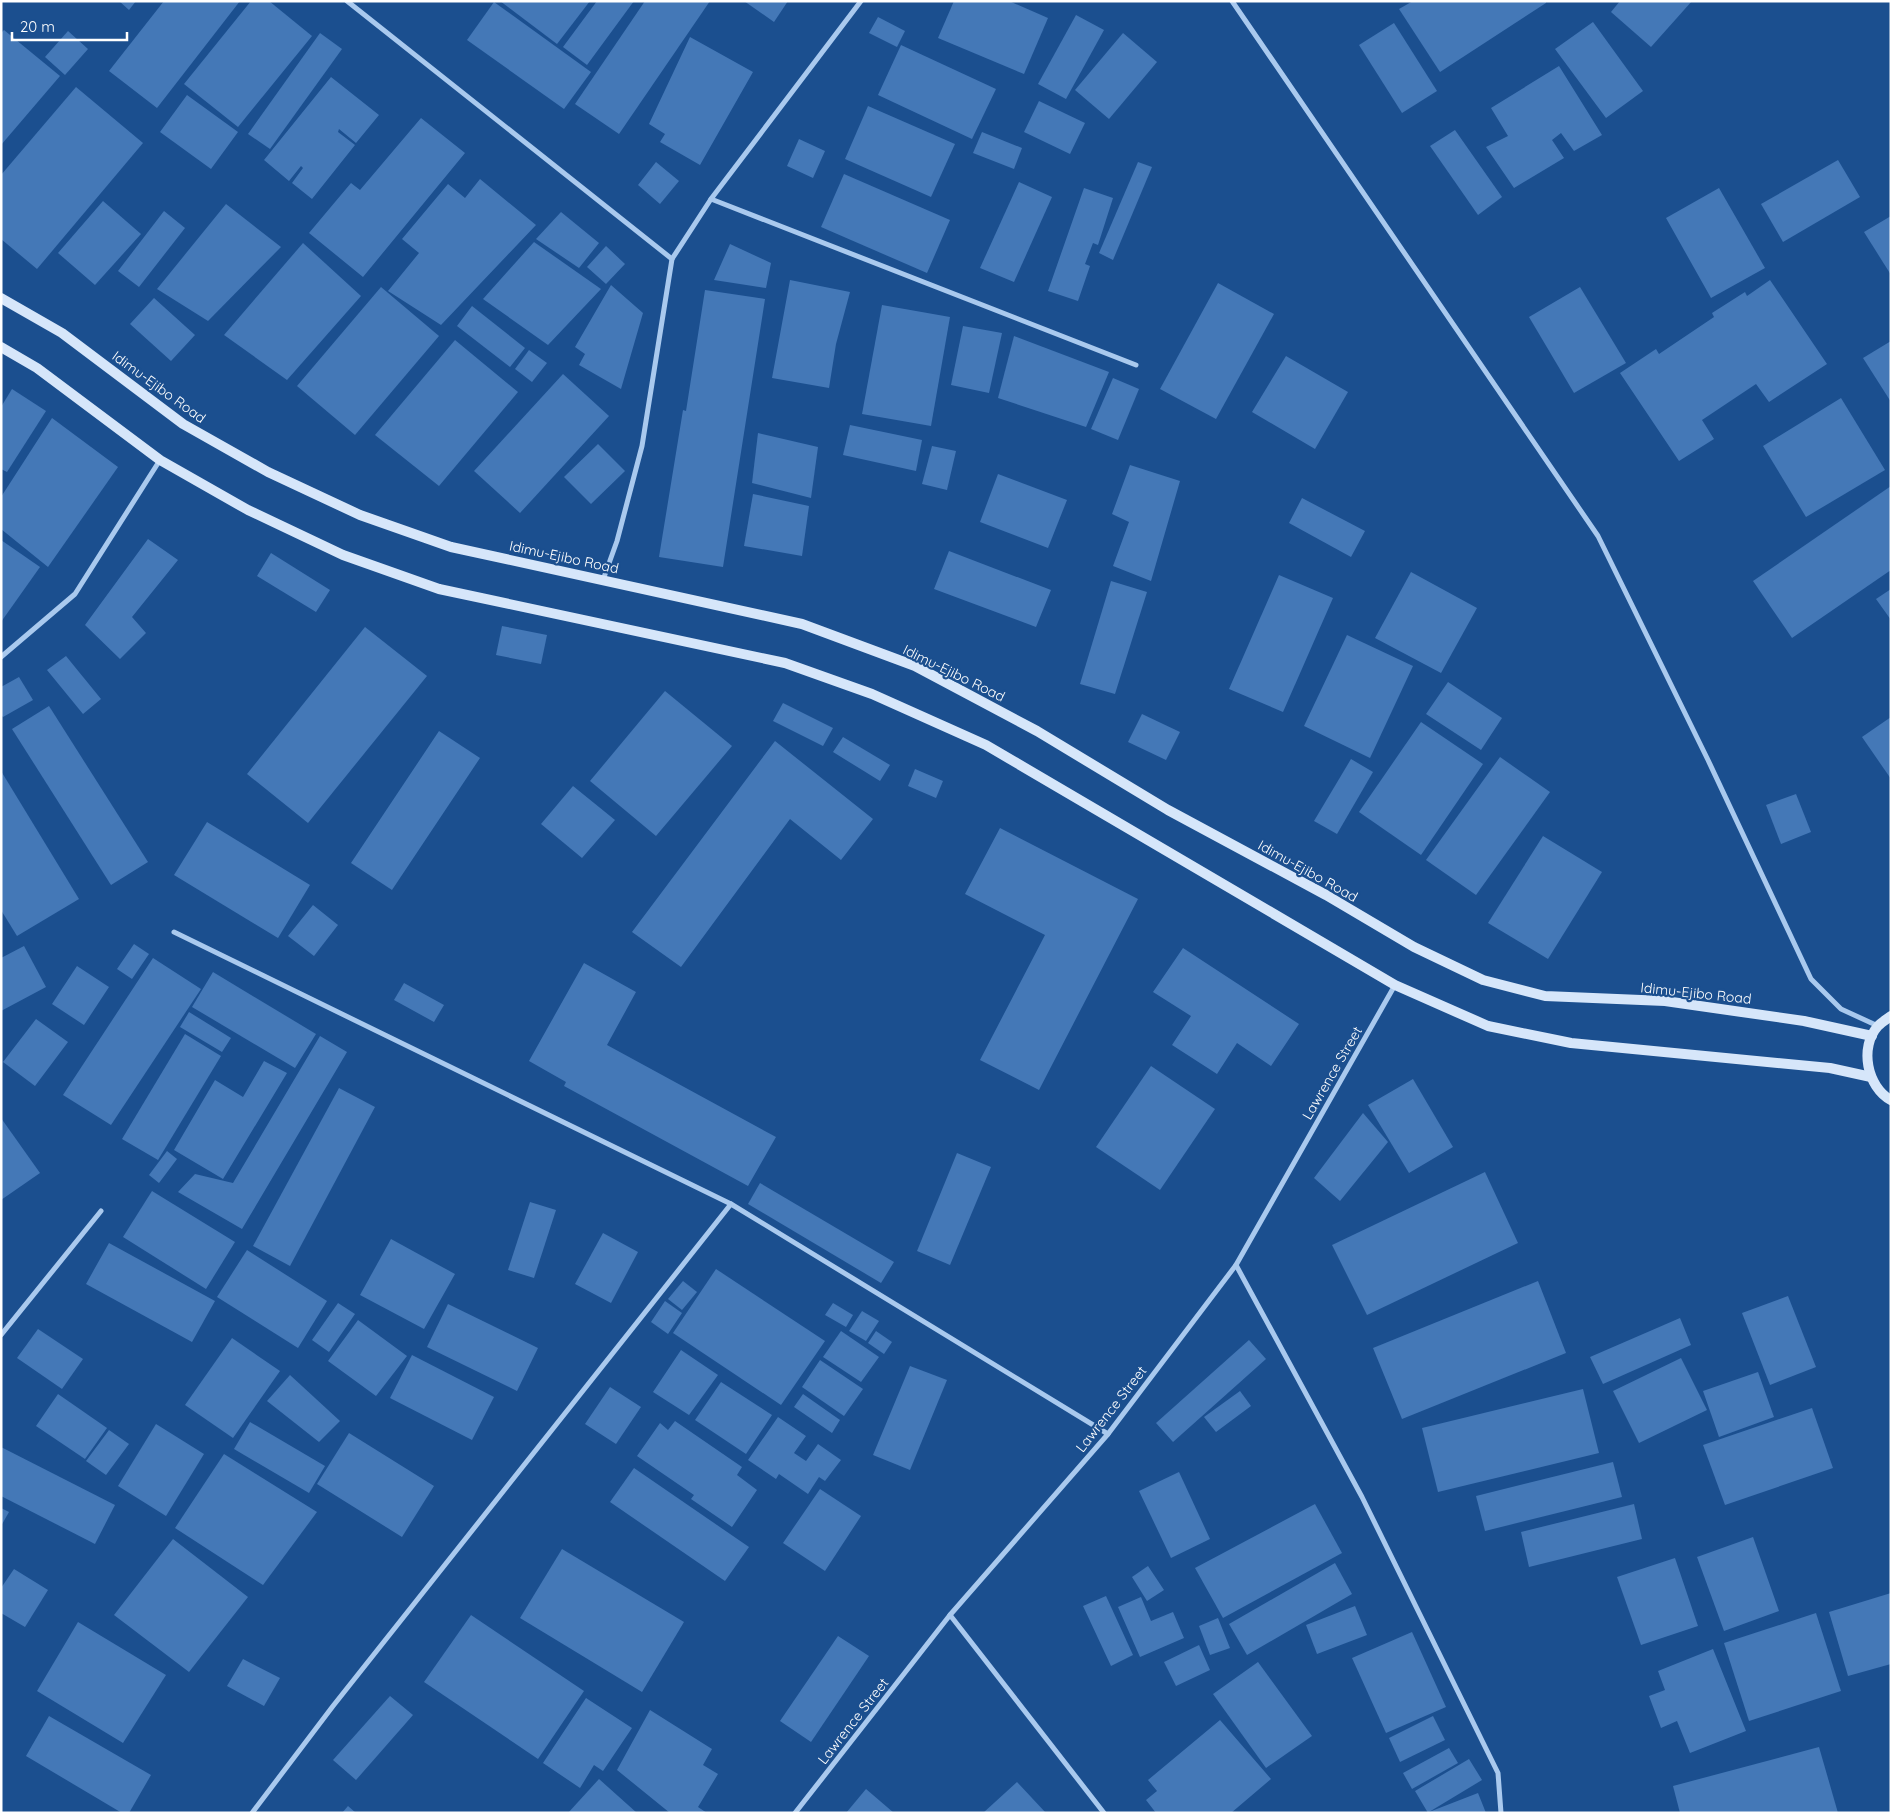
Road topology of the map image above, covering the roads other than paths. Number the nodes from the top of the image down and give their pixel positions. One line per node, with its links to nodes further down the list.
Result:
1 (347, 1): 5 (street)
2 (861, 1): 4 (street)
3 (1232, 1): 15 (street)
4 (711, 199): 5 (street); 8 (street)
5 (672, 259): 10 (street)
6 (1, 298): 10 (main road, Idimu-Ejibo Road)
7 (1, 347): 9 (main road)
8 (1136, 365)
9 (160, 460): 11 (street); 13 (main road)
10 (603, 580): 16 (main road, Idimu-Ejibo Road)
11 (1, 657)
12 (174, 932): 19 (street)
13 (1395, 985): 17 (main road); 21 (street, Lawrence Street)
14 (1891, 1016): 15 (main road)
15 (1878, 1026): 16 (main road)
16 (1872, 1036): 17 (main road)
17 (1871, 1077): 18 (main road)
18 (1891, 1100)
19 (731, 1204): 23 (street); 25 (street)
20 (101, 1211): 22 (street)
21 (1236, 1265): 23 (street, Lawrence Street); 28 (street)
22 (1, 1335)
23 (1108, 1434): 24 (street, Lawrence Street)
24 (950, 1615): 26 (street, Lawrence Street); 27 (street)
25 (252, 1813)
26 (795, 1813)
27 (1104, 1813)
28 (1501, 1813)

